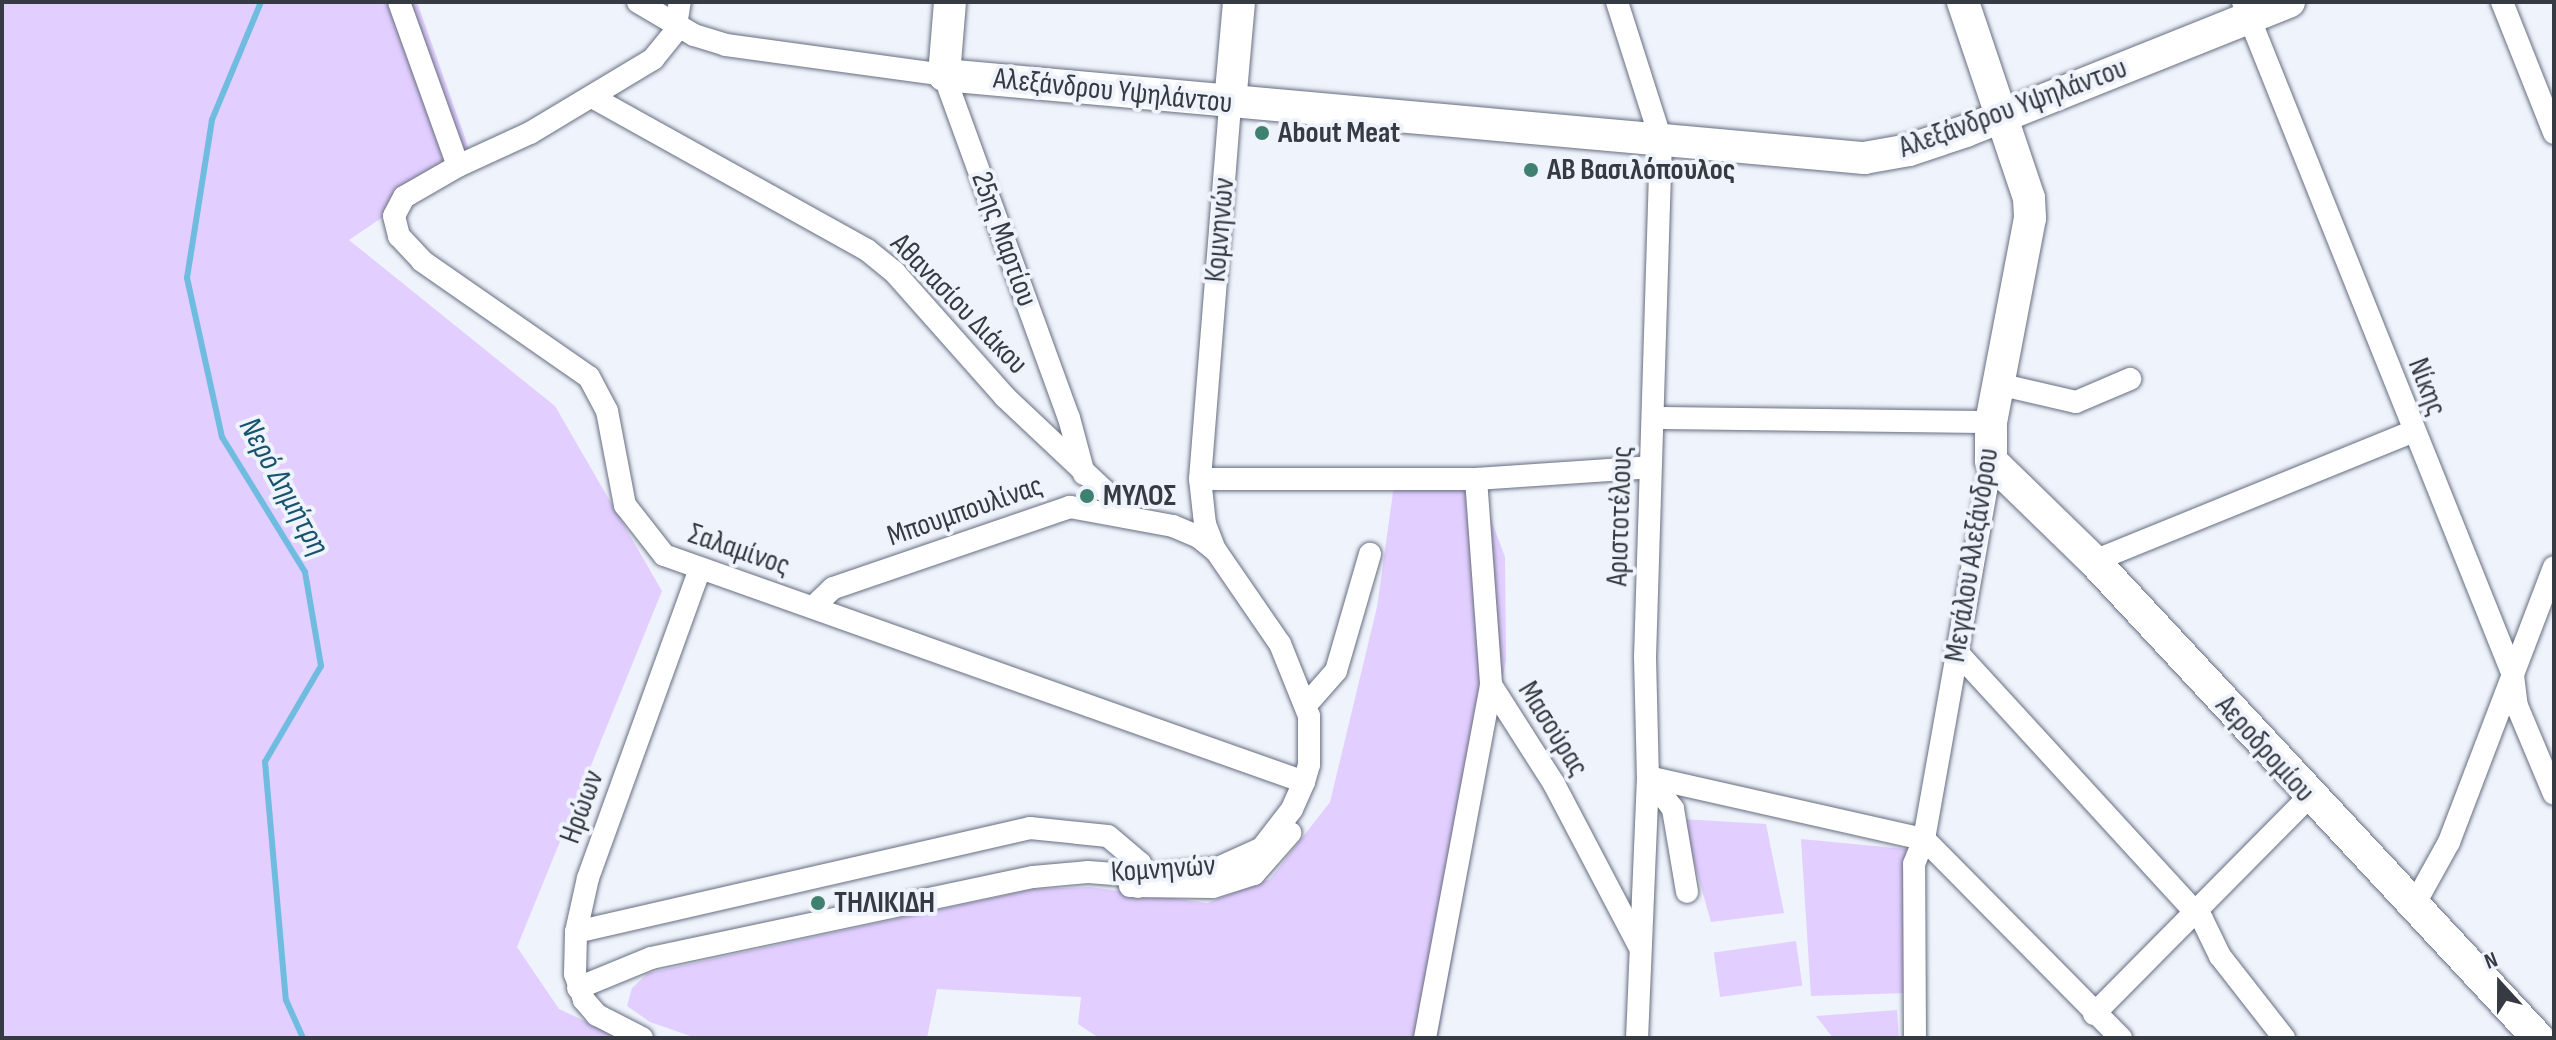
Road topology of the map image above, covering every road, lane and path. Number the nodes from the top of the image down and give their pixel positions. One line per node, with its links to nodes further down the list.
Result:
1 (399, 2): 18 (street)
2 (638, 2): 11 (street, Αλεξάνδρου Υψηλάντου)
3 (680, 2): 11 (street)
4 (950, 2): 12 (street, 25ης Μαρτίου)
5 (1239, 2): 14 (street, Κομνηνών)
6 (1617, 2): 17 (street, Αριστοτέλους)
7 (1963, 2): 15 (street, Μεγάλου Αλεξάνδρου)
8 (2289, 2): 10 (street, Αλεξάνδρου Υψηλάντου)
9 (2502, 2): 16 (street)
10 (2247, 10): 15 (street, Αλεξάνδρου Υψηλάντου); 23 (street, Νίκης)
11 (677, 26): 12 (street, Αλεξάνδρου Υψηλάντου); 13 (street, Σαλαμίνος)
12 (944, 75): 14 (street, Αλεξάνδρου Υψηλάντου); 26 (street, 25ης Μαρτίου)
13 (592, 97): 18 (street, Σαλαμίνος); 26 (street, Αθανασίου Διάκου)
14 (1230, 103): 17 (street, Αλεξάνδρου Υψηλάντου); 27 (street, Κομνηνών)
15 (2001, 117): 17 (street, Αλεξάνδρου Υψηλάντου); 20 (street, Μεγάλου Αλεξάνδρου)
16 (2554, 133)
17 (1661, 140): 21 (street, Αριστοτέλους)
18 (458, 166): 34 (street, Σαλαμίνος)
19 (2130, 379): 20 (street)
20 (1998, 384): 22 (street, Μεγάλου Αλεξάνδρου)
21 (1653, 418): 22 (street); 25 (street, Αριστοτέλους)
22 (1991, 422): 24 (street, Μεγάλου Αλεξάνδρου)
23 (2412, 432): 32 (street); 37 (street, Νίκης)
24 (1991, 461): 32 (street, Αεροδρομίου); 36 (street, Μεγάλου Αλεξάνδρου)
25 (1650, 467): 28 (street); 40 (street, Αριστοτέλους)
26 (1084, 474): 29 (street, Αθανασίου Διάκου)
27 (1200, 479): 28 (street); 30 (street, Κομνηνών)
28 (1476, 479): 38 (street, Μασούρας)
29 (1131, 516): 30 (street, Μπουμπουλίνας); 35 (street, Μπουμπουλίνας)
30 (1216, 551): 39 (street, Μπουμπουλίνας)
31 (1370, 554): 39 (street)
32 (2094, 561): 43 (street, Αεροδρομίου)
33 (2554, 567): 37 (street)
34 (699, 571): 35 (street, Σαλαμίνος); 49 (street, Ηρώων)
35 (813, 607): 41 (street, Σαλαμίνος)
36 (1956, 651): 44 (street, Μεγάλου Αλεξάνδρου); 48 (street)
37 (2513, 675): 42 (street, Νίκης); 47 (street)
38 (1491, 685): 50 (street, Μασούρας); 54 (street)
39 (1306, 705): 41 (street, Μπουμπουλίνας)
40 (1648, 777): 44 (street); 46 (street); 50 (street, Αριστοτέλους)
41 (1304, 782): 45 (street, Κομνηνών)
42 (2554, 794)
43 (2309, 797): 47 (street, Αεροδρομίου); 48 (street)
44 (1924, 839): 52 (street); 56 (street, Μεγάλου Αλεξάνδρου)
45 (1140, 882): 49 (street); 51 (street, Κομνηνών)
46 (1687, 892)
47 (2413, 907): 59 (street, Αεροδρομίου)
48 (2196, 912): 52 (street); 58 (street)
49 (576, 932): 51 (street, Ηρώων)
50 (1638, 945): 55 (street, Αριστοτέλους)
51 (578, 988): 53 (street)
52 (2094, 1014): 57 (street)
53 (642, 1038)
54 (1425, 1038)
55 (1637, 1038)
56 (1915, 1038)
57 (2121, 1038)
58 (2284, 1038)
59 (2538, 1038)

